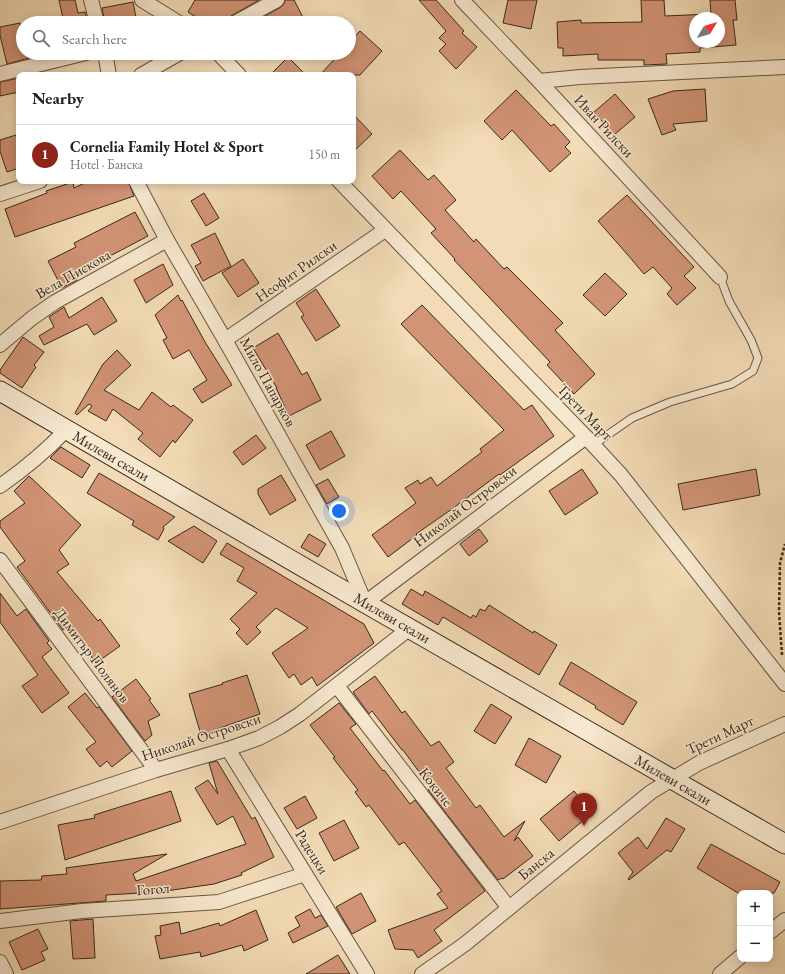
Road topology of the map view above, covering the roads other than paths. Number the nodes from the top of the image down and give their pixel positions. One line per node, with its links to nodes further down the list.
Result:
1 (91, 0): 5 (street)
2 (142, 0): 6 (street)
3 (277, 0): 7 (street)
4 (462, 0): 17 (street, Иван Рилски)
5 (95, 16)
6 (168, 16)
7 (248, 16)
8 (57, 60): 16 (street)
9 (106, 60): 13 (street)
10 (168, 60): 14 (street)
11 (225, 60): 15 (street)
12 (785, 67): 17 (street)
13 (108, 72)
14 (146, 72)
15 (236, 72)
16 (0, 74)
17 (539, 81): 24 (street, Иван Рилски)
18 (31, 184): 21 (street)
19 (138, 184): 23 (street, Мило Папарков)
20 (342, 184): 22 (street, Трети Март)
21 (0, 194)
22 (385, 230): 25 (street, Неофит Рилски); 29 (street, Трети Март)
23 (167, 240): 25 (street, Мило Папарков); 26 (street, Вела Пискова)
24 (720, 277): 29 (lane)
25 (225, 340): 32 (street, Мило Папарков)
26 (0, 345)
27 (0, 391): 28 (street, Милеви скали)
28 (66, 430): 30 (street); 32 (street, Милеви скали)
29 (590, 441): 32 (street, Николай Островски); 34 (street, Трети Март)
30 (0, 486)
31 (0, 560): 38 (street, Димитър Полянов)
32 (365, 603): 33 (street, Милеви скали)
33 (410, 628): 35 (street, Николай Островски); 39 (street, Милеви скали)
34 (785, 684)
35 (337, 686): 37 (street, Николай Островски); 43 (street, Кокиче)
36 (785, 724): 39 (street, Трети Март)
37 (228, 749): 38 (street, Николай Островски); 42 (street, Радецки)
38 (156, 770): 40 (street, Николай Островски)
39 (671, 779): 41 (street, Милеви скали); 43 (street, Банска)
40 (0, 822)
41 (785, 844)
42 (305, 874): 45 (street, Гогол); 50 (street, Радецки)
43 (509, 908): 51 (street, Банска)
44 (785, 920): 46 (street)
45 (0, 921)
46 (773, 930)
47 (737, 960): 52 (street)
48 (0, 962): 49 (street)
49 (6, 974)
50 (367, 974)
51 (422, 974)
52 (720, 974)

